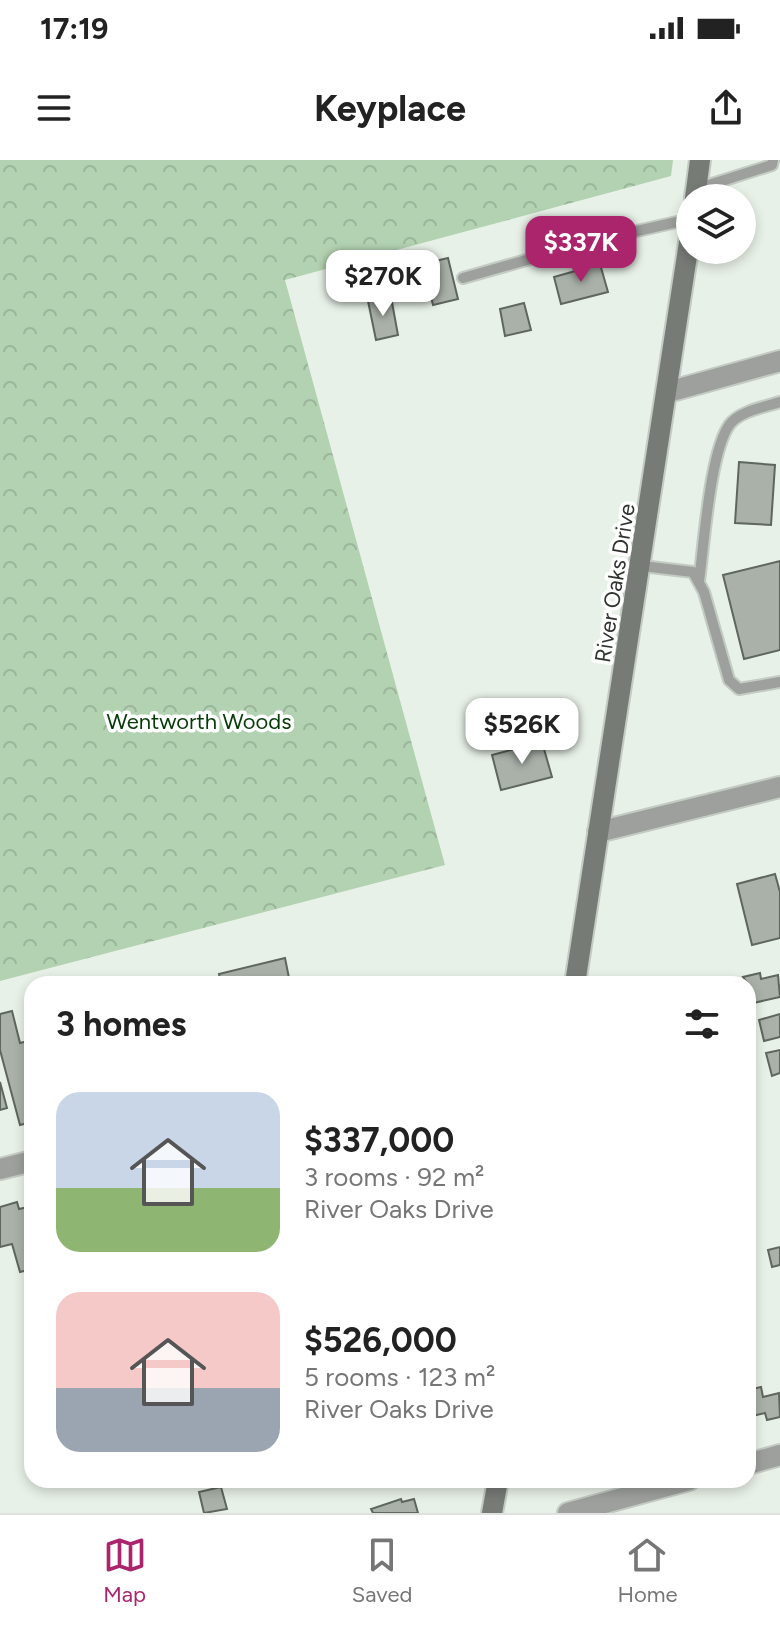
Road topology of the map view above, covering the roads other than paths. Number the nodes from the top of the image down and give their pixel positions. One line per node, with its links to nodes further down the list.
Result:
1 (700, 160): 3 (main road)
2 (775, 163): 4 (lane)
3 (697, 184)
4 (721, 184)
5 (676, 222): 7 (lane)
6 (686, 264): 9 (main road, River Oaks Drive)
7 (463, 278)
8 (780, 361): 9 (street)
9 (668, 392): 11 (main road, River Oaks Drive)
10 (780, 402): 12 (lane)
11 (642, 566): 12 (lane); 15 (main road, River Oaks Drive)
12 (699, 581): 13 (lane)
13 (780, 682)
14 (780, 787): 15 (street)
15 (598, 832): 16 (main road, River Oaks Drive)
16 (576, 976)
17 (24, 1163): 18 (street)
18 (0, 1169)
19 (780, 1455): 20 (street)
20 (756, 1462)
21 (497, 1488): 23 (main road)
22 (660, 1488): 24 (street)
23 (492, 1513)
24 (568, 1513)

